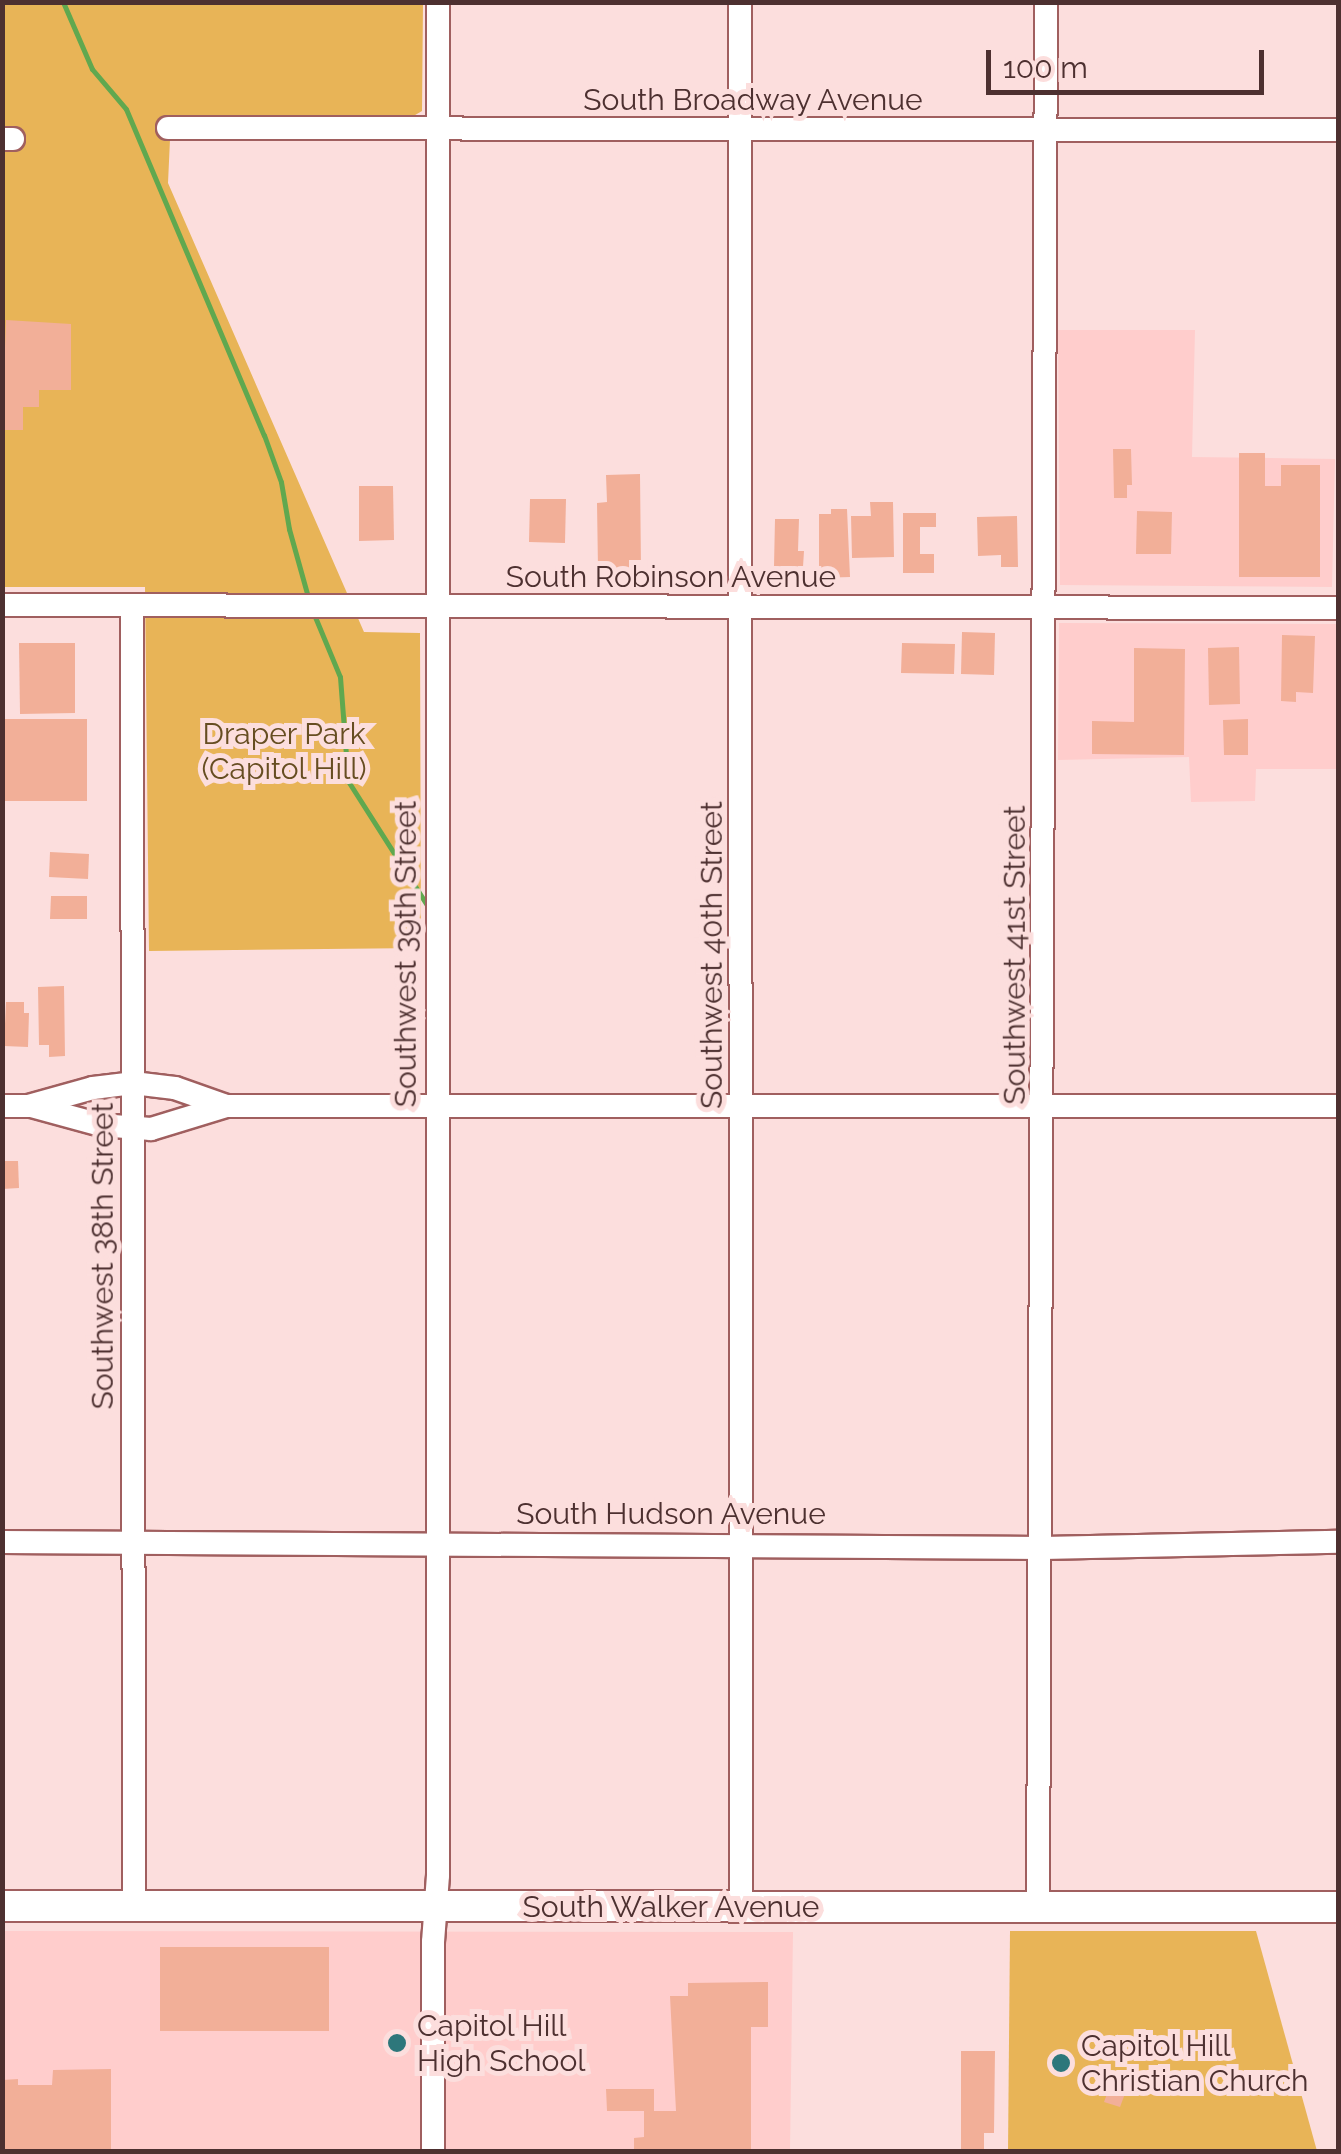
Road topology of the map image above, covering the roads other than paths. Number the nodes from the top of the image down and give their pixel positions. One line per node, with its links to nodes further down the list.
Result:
1 (438, 2): 5 (street, Southwest 39th Street)
2 (740, 2): 6 (street, Southwest 40th Street)
3 (1046, 2): 7 (street, Southwest 41st Street)
4 (168, 128): 5 (street, South Broadway Avenue)
5 (437, 130): 6 (street, South Broadway Avenue); 11 (street, Southwest 39th Street)
6 (741, 130): 7 (street, South Broadway Avenue); 12 (street, Southwest 40th Street)
7 (1046, 130): 8 (street, South Broadway Avenue); 13 (street, Southwest 41st Street)
8 (1338, 130)
9 (2, 605): 10 (street, South Robinson Avenue)
10 (132, 606): 11 (street, South Robinson Avenue); 15 (street, Southwest 38th Street)
11 (438, 607): 12 (street, South Robinson Avenue); 19 (street, Southwest 39th Street)
12 (742, 608): 13 (street, South Robinson Avenue); 22 (street, Southwest 40th Street)
13 (1046, 608): 14 (street, South Robinson Avenue); 21 (street, Southwest 41st Street)
14 (1338, 608)
15 (132, 1083): 17 (street); 18 (street); 23 (street, Southwest 38th Street)
16 (2, 1106): 17 (street)
17 (28, 1106): 23 (street)
18 (226, 1106): 19 (street); 23 (street)
19 (435, 1106): 22 (street); 27 (street, Southwest 39th Street)
20 (1338, 1106): 21 (street)
21 (1044, 1107): 22 (street); 29 (street, Southwest 41st Street)
22 (742, 1108): 28 (street, Southwest 40th Street)
23 (132, 1128): 26 (street, Southwest 38th Street)
24 (2, 1542): 26 (street, South Hudson Avenue)
25 (1338, 1542): 29 (street, South Hudson Avenue)
26 (132, 1543): 27 (street, South Hudson Avenue); 31 (street, Southwest 38th Street)
27 (436, 1543): 28 (street, South Hudson Avenue); 32 (street, Southwest 39th Street)
28 (744, 1544): 29 (street, South Hudson Avenue); 34 (street, Southwest 40th Street)
29 (1043, 1548): 35 (street, Southwest 41st Street)
30 (2, 1906): 31 (main road, South Walker Avenue)
31 (134, 1906): 32 (main road, South Walker Avenue)
32 (435, 1906): 34 (main road, South Walker Avenue); 36 (street, Southwest 39th Street)
33 (1338, 1906): 35 (main road, South Walker Avenue)
34 (742, 1907): 35 (main road, South Walker Avenue)
35 (1038, 1908)
36 (433, 2152)

